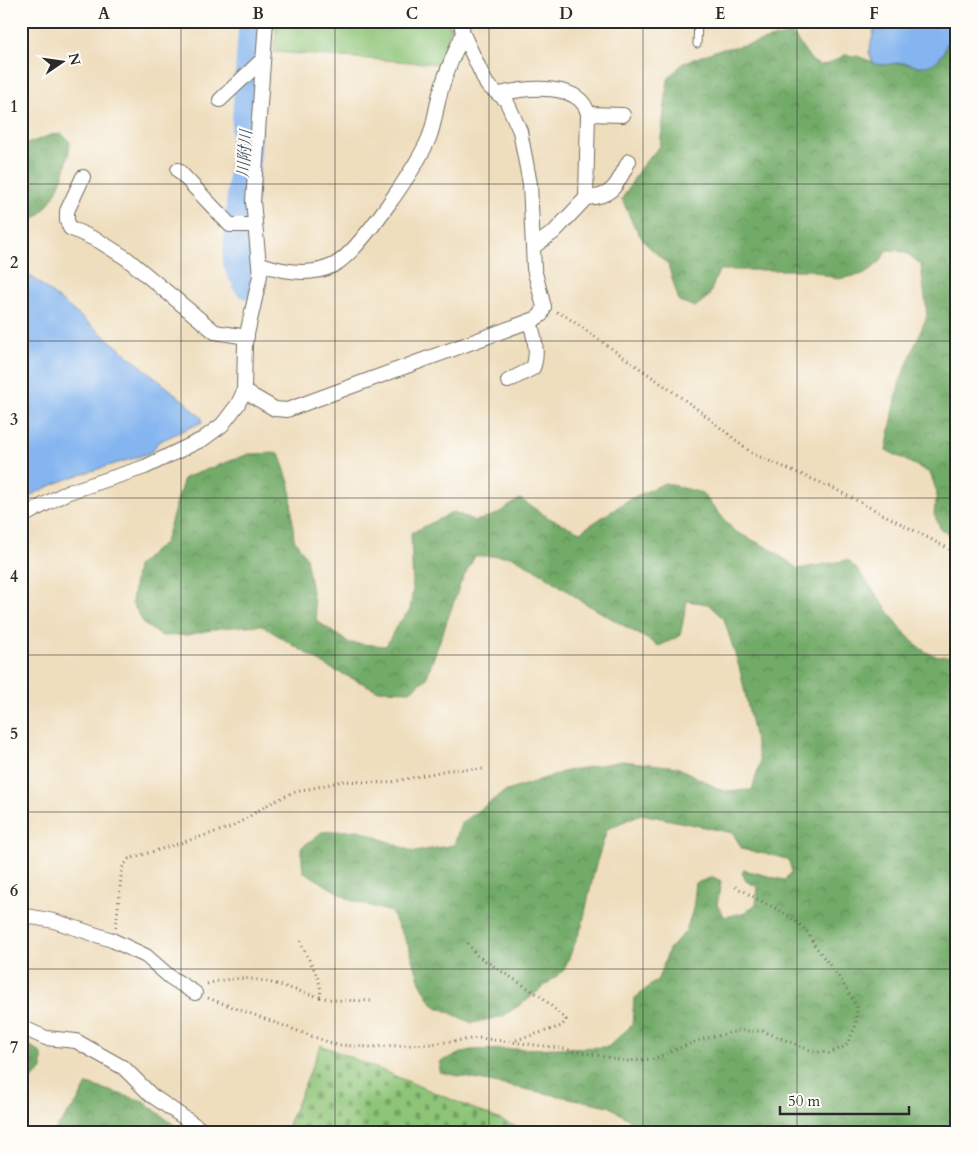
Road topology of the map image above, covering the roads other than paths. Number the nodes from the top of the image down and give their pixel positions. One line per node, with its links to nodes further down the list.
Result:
1 (266, 21): 5 (street)
2 (698, 21): 4 (lane)
3 (462, 28): 6 (street); 16 (street)
4 (697, 44)
5 (255, 67): 7 (street); 14 (street)
6 (501, 94): 8 (street); 15 (street)
7 (220, 100)
8 (588, 114): 9 (street); 13 (street)
9 (623, 115)
10 (629, 161): 13 (street)
11 (178, 170): 14 (street)
12 (83, 177): 18 (street)
13 (586, 198): 15 (street)
14 (244, 226): 16 (street)
15 (533, 247): 17 (street)
16 (260, 270): 18 (street)
17 (530, 321): 19 (street); 20 (street)
18 (247, 337): 20 (street)
19 (508, 381)
20 (255, 398): 21 (street)
21 (21, 517)
22 (21, 915): 23 (street)
23 (195, 993)
24 (21, 1027): 25 (street)
25 (204, 1132)

